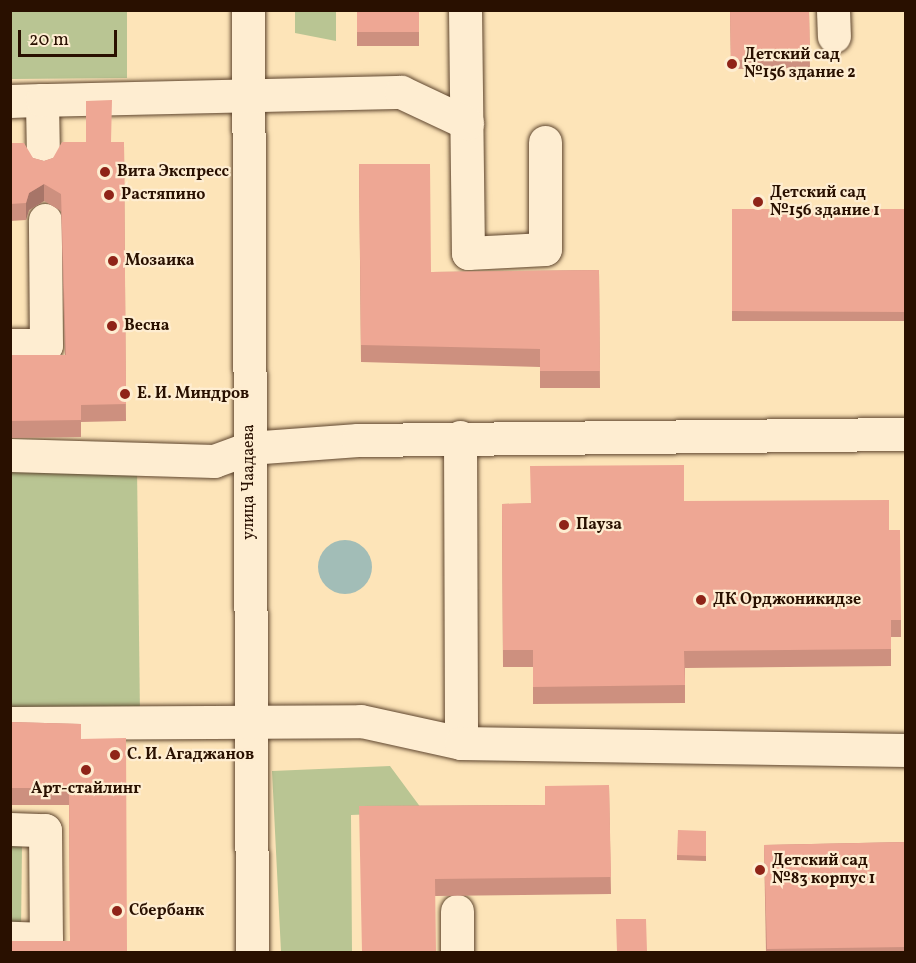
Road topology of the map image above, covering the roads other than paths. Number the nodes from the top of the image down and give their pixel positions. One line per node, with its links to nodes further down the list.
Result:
1 (248, 10): 3 (street, улица Чаадаева)
2 (465, 10): 5 (street)
3 (248, 96): 4 (street); 5 (street); 12 (street, улица Чаадаева)
4 (26, 101): 7 (street)
5 (467, 123): 6 (street)
6 (545, 142)
7 (44, 159)
8 (45, 220): 9 (street)
9 (10, 345)
10 (906, 434): 11 (street)
11 (460, 437): 12 (street); 16 (street)
12 (249, 447): 13 (street); 15 (street, улица Чаадаева)
13 (10, 454)
14 (10, 723): 15 (street)
15 (251, 725): 16 (street); 22 (street, улица Чаадаева)
16 (461, 743): 17 (street)
17 (906, 750)
18 (10, 829): 21 (street)
19 (456, 911): 23 (street)
20 (10, 938): 21 (street)
21 (46, 946)
22 (252, 952)
23 (457, 952)

